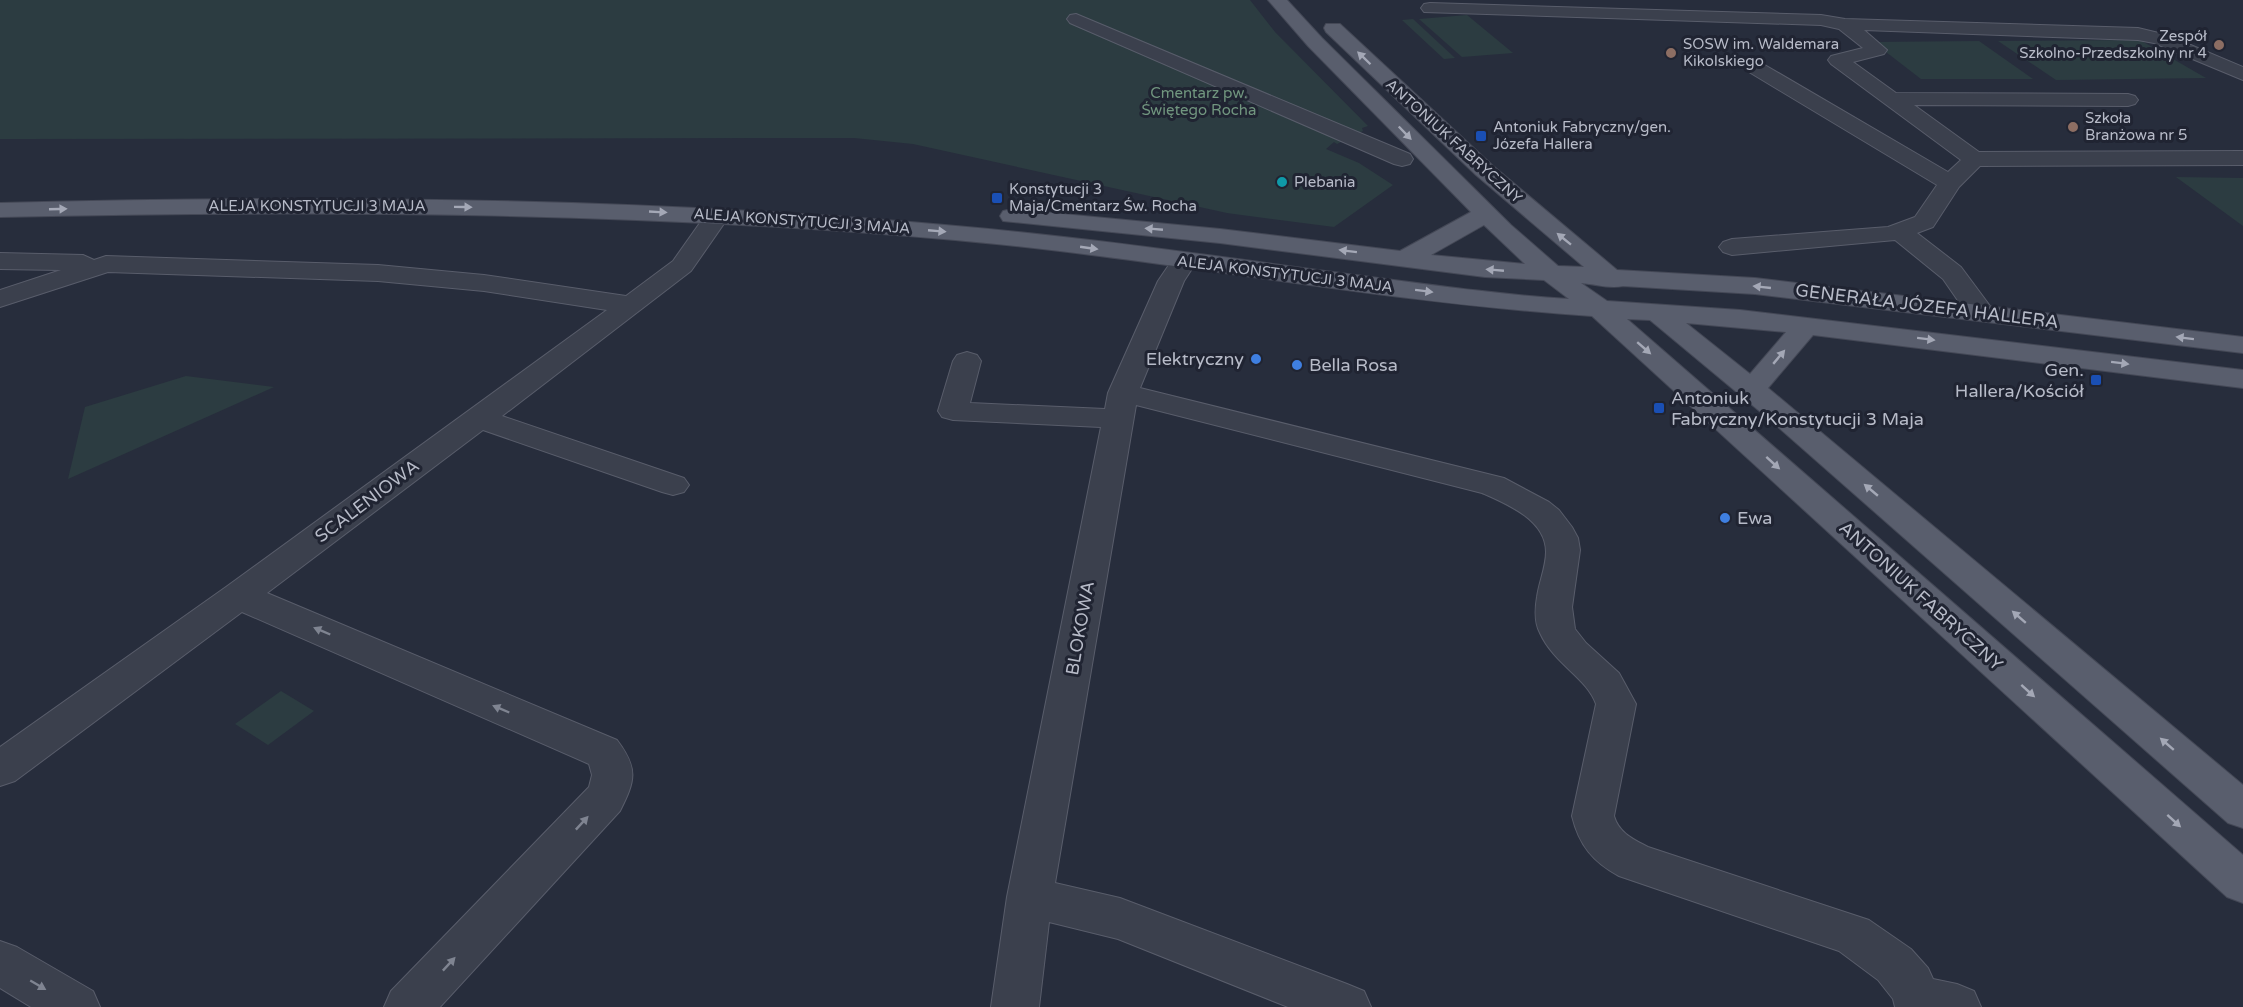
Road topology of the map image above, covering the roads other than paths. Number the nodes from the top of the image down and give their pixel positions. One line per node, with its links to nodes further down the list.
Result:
1 (1277, 0): 16 (main road, ANTONIUK FABRYCZNY, one-way to 16)
2 (1763, 0): 4 (street)
3 (1430, 8): 7 (street)
4 (2052, 14)
5 (1320, 16): 15 (main road, ANTONIUK FABRYCZNY, one-way to 5)
6 (1076, 19): 13 (street)
7 (1845, 24): 9 (street); 10 (street)
8 (1756, 68): 17 (street)
9 (2243, 74)
10 (1895, 99): 11 (street); 14 (street)
11 (2128, 100)
12 (2243, 158): 14 (street)
13 (1402, 159)
14 (1974, 159): 17 (street)
15 (1484, 170): 16 (main road); 31 (main road, ANTONIUK FABRYCZNY, one-way to 15)
16 (1446, 174): 22 (main road, ANTONIUK FABRYCZNY)
17 (1950, 183): 24 (street)
18 (400, 184): 20 (main road, ALEJA KONSTYTUCJI 3 MAJA)
19 (481, 185): 26 (main road, ALEJA KONSTYTUCJI 3 MAJA, one-way to 19)
20 (12, 187)
21 (0, 210): 23 (main road, ALEJA KONSTYTUCJI 3 MAJA, one-way to 23)
22 (1486, 214): 26 (main road); 30 (main road, ANTONIUK FABRYCZNY)
23 (718, 215): 28 (main road, ALEJA KONSTYTUCJI 3 MAJA, one-way to 28); 34 (street, SCALENIOWA)
24 (1899, 231): 25 (street); 36 (street)
25 (1732, 247)
26 (1406, 258): 30 (main road, ALEJA KONSTYTUCJI 3 MAJA, one-way to 26)
27 (0, 261): 29 (street)
28 (1184, 261): 35 (main road, ALEJA KONSTYTUCJI 3 MAJA, one-way to 35); 44 (street, BLOKOWA)
29 (106, 264): 32 (street); 34 (street)
30 (1553, 275): 31 (main road, ALEJA KONSTYTUCJI 3 MAJA); 35 (main road, ANTONIUK FABRYCZNY)
31 (1609, 276): 33 (main road, GENERAŁA JÓZEFA HALLERA, one-way to 31); 37 (main road, ANTONIUK FABRYCZNY)
32 (0, 299)
33 (1875, 300): 36 (main road, GENERAŁA JÓZEFA HALLERA); 39 (main road)
34 (630, 305): 46 (street, SCALENIOWA)
35 (1600, 309): 37 (main road, ALEJA KONSTYTUCJI 3 MAJA); 47 (main road, ANTONIUK FABRYCZNY, one-way to 47)
36 (1980, 312): 40 (main road, GENERAŁA JÓZEFA HALLERA, one-way to 36)
37 (1659, 313): 38 (main road, GENERAŁA JÓZEFA HALLERA); 43 (main road)
38 (1806, 326): 39 (main road, GENERAŁA JÓZEFA HALLERA); 43 (main road, one-way to 38)
39 (1887, 334): 42 (main road, GENERAŁA JÓZEFA HALLERA, one-way to 42)
40 (2243, 345)
41 (967, 361): 44 (street)
42 (2243, 379)
43 (1752, 389): 45 (main road)
44 (1120, 406): 53 (street, BLOKOWA); 55 (street)
45 (1780, 413): 47 (main road); 51 (main road, one-way to 45)
46 (478, 418): 48 (street); 49 (street, SCALENIOWA)
47 (1730, 424): 52 (main road, ANTONIUK FABRYCZNY, one-way to 52)
48 (673, 485)
49 (239, 596): 50 (street, SCALENIOWA); 57 (street, one-way to 49)
50 (0, 769)
51 (2243, 810)
52 (2243, 883)
53 (1030, 897): 58 (street, BLOKOWA); 59 (street)
54 (0, 963): 56 (street, one-way to 56)
55 (1931, 1004)
56 (76, 1007)
57 (408, 1007)
58 (1015, 1007)
59 (1347, 1007)

